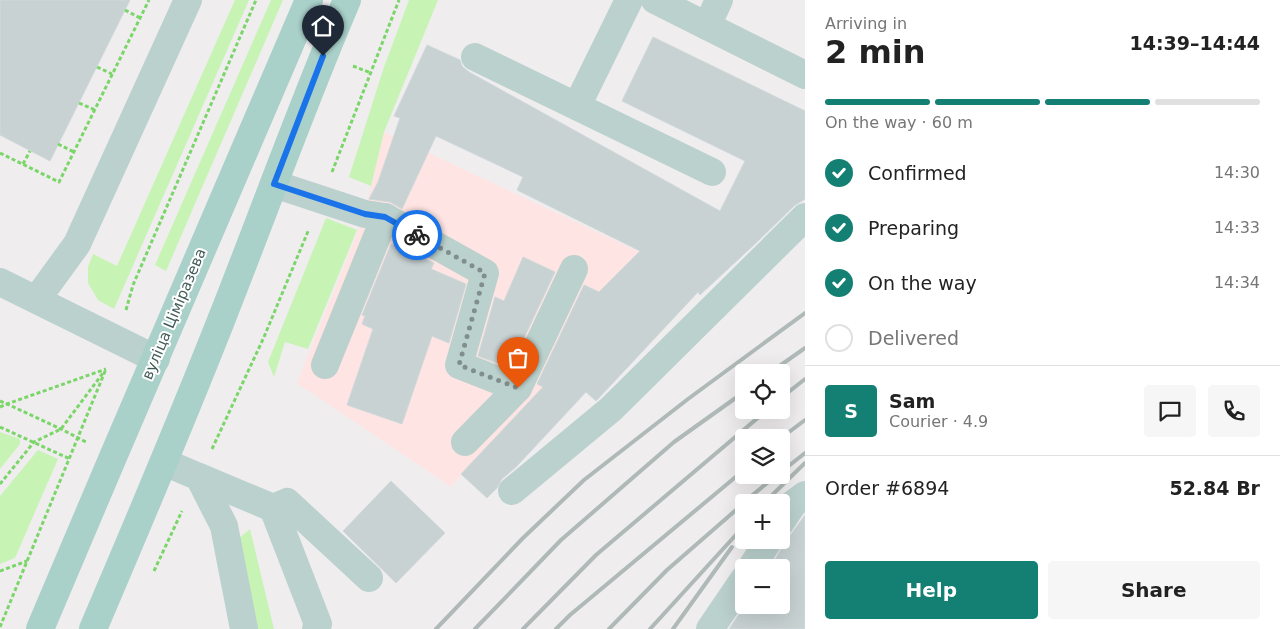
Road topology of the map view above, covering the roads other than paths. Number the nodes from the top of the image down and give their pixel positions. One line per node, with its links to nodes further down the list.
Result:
1 (188, 0): 17 (street)
2 (309, 0): 18 (main road, вуліца Ціміразева)
3 (347, 0): 12 (main road)
4 (629, 0): 10 (street)
5 (655, 0): 7 (street)
6 (719, 0): 7 (street)
7 (707, 26): 9 (street)
8 (475, 57): 10 (street)
9 (805, 75)
10 (577, 106): 11 (street)
11 (712, 172)
12 (274, 184): 13 (street); 22 (main road)
13 (385, 217): 19 (street); 20 (street)
14 (805, 217): 24 (street)
15 (574, 269): 20 (street)
16 (0, 282): 17 (street)
17 (37, 299): 18 (street)
18 (156, 359): 30 (main road, вуліца Ціміразева)
19 (326, 365)
20 (518, 388): 21 (street)
21 (465, 442)
22 (164, 462): 23 (street); 31 (main road)
23 (199, 478): 26 (street); 32 (street)
24 (512, 491)
25 (805, 495): 27 (street)
26 (273, 508): 28 (street); 33 (street)
27 (790, 508)
28 (369, 578)
29 (735, 592): 34 (street)
30 (40, 629)
31 (93, 629)
32 (244, 629)
33 (316, 629)
34 (710, 629)

